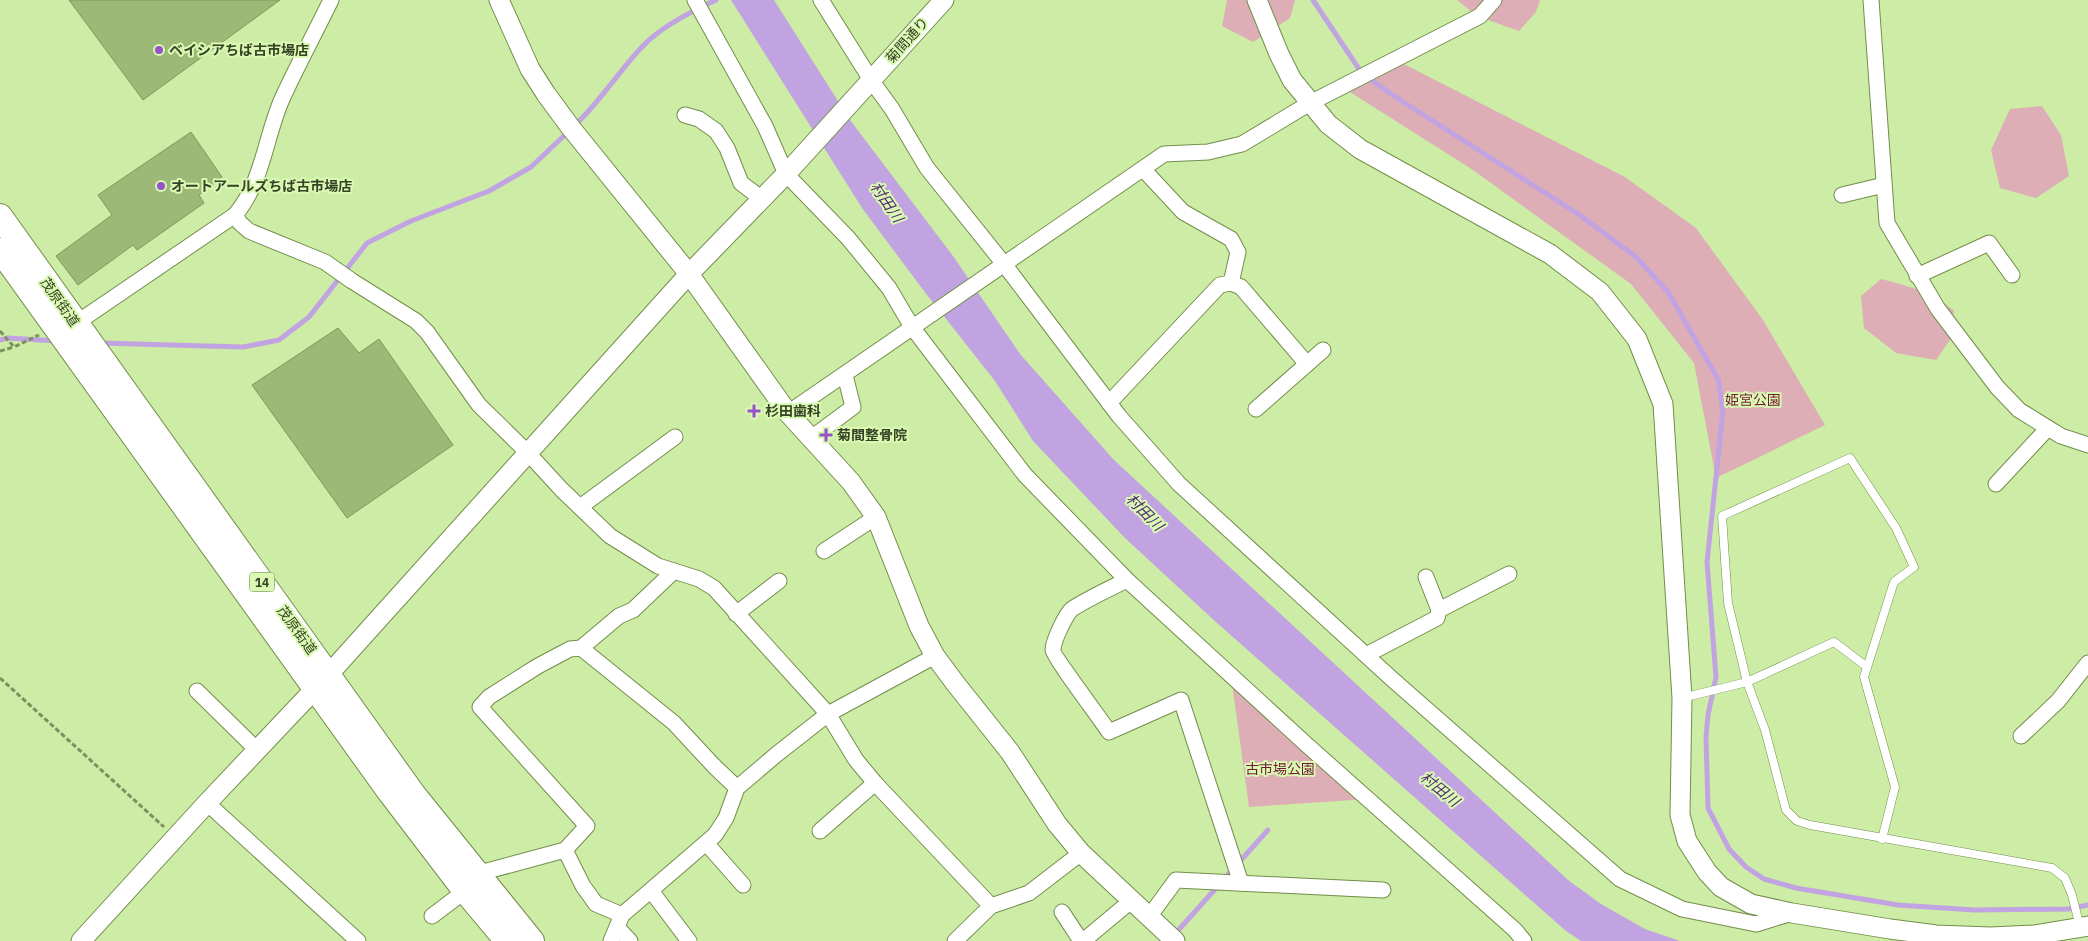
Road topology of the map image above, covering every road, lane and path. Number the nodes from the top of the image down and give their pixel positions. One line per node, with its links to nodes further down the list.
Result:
1 (331, 0): 17 (street)
2 (499, 0): 21 (street)
3 (695, 0): 13 (street)
4 (821, 0): 9 (street)
5 (944, 0): 9 (street, 菊間通り)
6 (1257, 0): 10 (street)
7 (1494, 0): 10 (street)
8 (1871, 0): 14 (street)
9 (871, 80): 13 (street, 菊間通り); 20 (street)
10 (1310, 103): 12 (street); 61 (street)
11 (685, 115): 16 (street)
12 (1143, 169): 20 (street); 24 (street)
13 (786, 174): 16 (street, 菊間通り); 26 (street)
14 (1884, 185): 15 (street); 23 (street)
15 (1842, 196)
16 (762, 199): 21 (street, 菊間通り)
17 (236, 215): 25 (street); 40 (street)
18 (0, 216): 25 (main road, 茂原街道 / 14)
19 (0, 250): 25 (main road, 茂原街道 / 14)
20 (1004, 264): 26 (street); 33 (street)
21 (689, 274): 35 (street); 40 (street, 菊間通り)
22 (2012, 275): 23 (street)
23 (1918, 276): 36 (street)
24 (1231, 283): 31 (street); 33 (street)
25 (65, 326): 28 (path); 58 (main road, 茂原街道 / 14)
26 (912, 327): 32 (street); 48 (street)
27 (0, 331): 28 (path)
28 (14, 347): 30 (path)
29 (1324, 350): 31 (street)
30 (0, 351)
31 (1307, 364): 34 (street)
32 (845, 374): 35 (street); 38 (street)
33 (1109, 403): 53 (street)
34 (1256, 409)
35 (788, 413): 38 (street)
36 (2048, 428): 39 (street); 41 (street)
37 (675, 437): 42 (street)
38 (810, 439): 43 (street)
39 (2088, 445)
40 (528, 453): 42 (street); 58 (street, 菊間通り)
41 (1996, 484)
42 (580, 507): 45 (street)
43 (876, 517): 44 (street); 54 (street)
44 (824, 551)
45 (674, 571): 51 (street); 52 (street)
46 (1509, 574): 50 (street)
47 (1426, 577): 50 (street)
48 (1126, 580): 75 (street); 98 (street)
49 (780, 581): 51 (street)
50 (1439, 610): 53 (street)
51 (736, 614): 62 (street)
52 (582, 648): 66 (street); 72 (street)
53 (1366, 655): 82 (street)
54 (935, 656): 62 (street); 73 (street)
55 (2088, 663): 63 (street)
56 (1867, 667): 59 (lane); 59 (lane); 70 (lane)
57 (0, 678): 69 (path)
58 (322, 682): 64 (street, 菊間通り); 74 (main road, 茂原街道 / 14)
59 (1747, 682): 61 (lane); 70 (lane)
60 (197, 690): 64 (street)
61 (1682, 698): 82 (street)
62 (828, 714): 65 (street); 66 (street)
63 (2021, 736)
64 (257, 750): 67 (street, 菊間通り)
65 (875, 783): 68 (street); 80 (street)
66 (737, 788): 71 (street)
67 (207, 803): 69 (street, 菊間通り); 89 (street)
68 (820, 831)
69 (175, 838): 88 (street, 菊間通り)
70 (1882, 839): 86 (lane)
71 (706, 843): 76 (street); 78 (street)
72 (565, 850): 74 (street); 85 (street)
73 (1081, 853): 79 (street); 80 (street)
74 (470, 882): 83 (street); 90 (main road, 茂原街道 / 14); 91 (main road, 茂原街道 / 14)
75 (1241, 884): 77 (street); 84 (street)
76 (743, 885)
77 (1384, 890)
78 (652, 892): 85 (street); 94 (street)
79 (1131, 901): 84 (street); 96 (street)
80 (990, 906): 95 (street)
81 (1062, 912): 96 (street)
82 (1792, 913): 87 (street)
83 (432, 916)
84 (1149, 917): 97 (street)
85 (620, 921): 92 (street); 93 (street)
86 (2084, 927): 87 (street)
87 (1890, 935)
88 (80, 941)
89 (358, 941)
90 (507, 941)
91 (532, 941)
92 (611, 941)
93 (630, 941)
94 (689, 941)
95 (955, 941)
96 (1082, 941)
97 (1175, 941)
98 (1524, 941)

